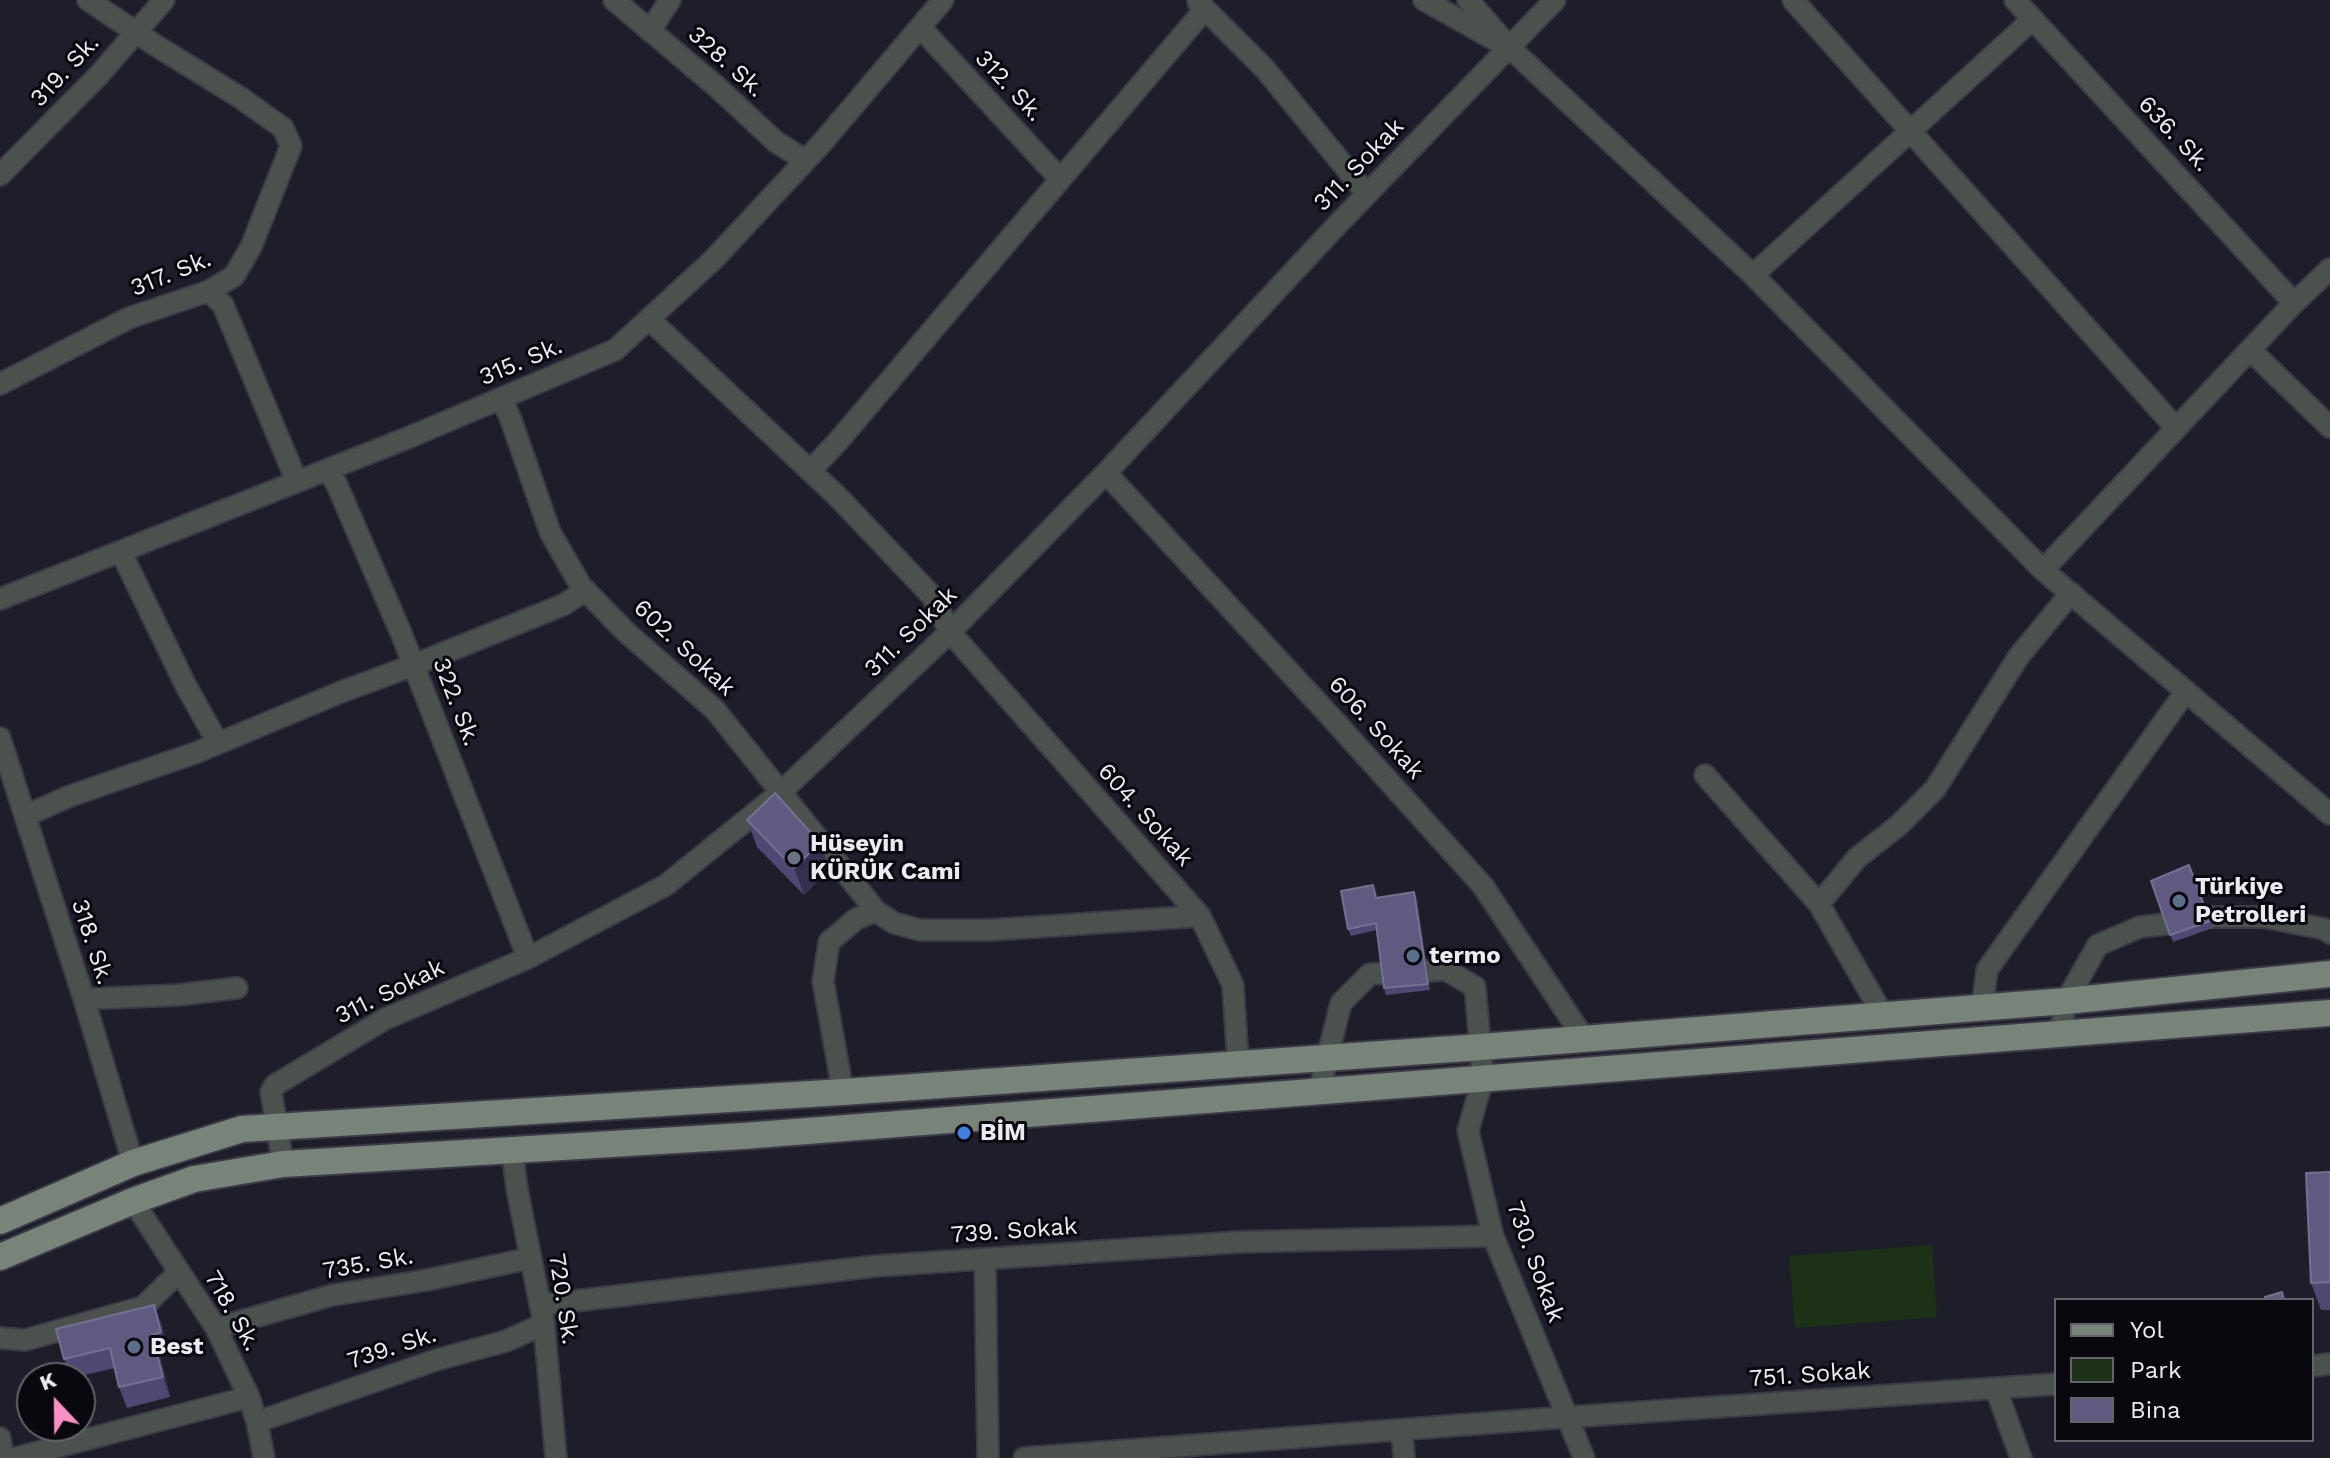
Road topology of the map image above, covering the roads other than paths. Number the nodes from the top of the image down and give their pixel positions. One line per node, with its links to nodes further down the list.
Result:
1 (88, 0): 14 (street)
2 (164, 0): 14 (street, 319. Sk.)
3 (614, 0): 15 (street, 328. Sk.)
4 (670, 0): 15 (street)
5 (943, 0): 13 (street, 315. Sk.)
6 (1424, 0): 16 (street)
7 (1468, 0): 16 (street)
8 (1555, 0): 16 (street, 311. Sokak)
9 (1793, 0): 17 (street)
10 (2015, 0): 12 (street, 636. Sk.)
11 (1201, 5): 20 (street); 21 (street)
12 (2033, 19): 17 (street); 25 (street, 636. Sk.)
13 (920, 27): 18 (street, 315. Sk.); 20 (street, 312. Sk.)
14 (137, 31): 19 (street, 319. Sk.); 24 (street, 317. Sk.)
15 (650, 31): 18 (street, 328. Sk.)
16 (1509, 47): 21 (street, 311. Sokak); 23 (street)
17 (1910, 130): 23 (street); 31 (street)
18 (805, 160): 26 (street, 315. Sk.)
19 (0, 175)
20 (1060, 179): 33 (street)
21 (1367, 194): 34 (street, 311. Sokak)
22 (2330, 269): 25 (street)
23 (1753, 275): 37 (street)
24 (209, 291): 28 (street, 317. Sk.); 35 (street)
25 (2294, 303): 27 (street)
26 (649, 319): 29 (street, 315. Sk.); 33 (street, 604. Sokak)
27 (2250, 350): 30 (street); 31 (street)
28 (0, 384)
29 (501, 399): 32 (street, 315. Sk.); 38 (street, 602. Sokak)
30 (2330, 427)
31 (2176, 428): 37 (street)
32 (328, 470): 35 (street, 315. Sk.); 42 (street, 322. Sk.)
33 (810, 471): 41 (street, 604. Sokak)
34 (1106, 473): 41 (street, 311. Sokak); 65 (street, 606. Sokak)
35 (297, 482): 36 (street, 315. Sk.)
36 (121, 552): 40 (street, 315. Sk.); 45 (street)
37 (2043, 570): 39 (street)
38 (585, 591): 42 (street); 47 (street, 602. Sokak)
39 (2071, 593): 43 (street); 50 (street)
40 (0, 599)
41 (950, 632): 47 (street, 311. Sokak); 52 (street, 604. Sokak)
42 (414, 665): 45 (street); 56 (street, 322. Sk.)
43 (2186, 691): 48 (street); 61 (street)
44 (0, 738): 49 (street, 318. Sk.)
45 (218, 743): 49 (street)
46 (1705, 775): 50 (street)
47 (781, 792): 51 (street, 602. Sokak); 56 (street, 311. Sokak)
48 (2330, 814)
49 (25, 816): 59 (street, 318. Sk.)
50 (1819, 904): 63 (street)
51 (876, 911): 52 (street); 71 (street)
52 (1200, 916): 68 (street, 604. Sokak)
53 (2209, 917): 55 (street)
54 (2166, 924): 60 (street)
55 (2330, 933)
56 (528, 958): 72 (street, 311. Sokak)
57 (2330, 974): 60 (main road)
58 (237, 988): 59 (street)
59 (84, 999): 74 (street, 318. Sk.)
60 (2066, 1001): 61 (main road); 64 (street)
61 (1982, 1007): 63 (main road)
62 (2330, 1013): 64 (main road)
63 (1883, 1015): 65 (main road)
64 (2060, 1034): 69 (main road)
65 (1583, 1037): 66 (main road)
66 (1481, 1047): 67 (main road); 67 (street, 730. Sokak); 69 (street, 730. Sokak)
67 (1330, 1057): 68 (main road); 70 (street)
68 (1238, 1063): 71 (main road)
69 (1483, 1078): 70 (main road); 78 (street, 730. Sokak)
70 (1319, 1091): 73 (main road)
71 (843, 1092): 72 (main road)
72 (278, 1128): 74 (main road); 75 (street)
73 (512, 1150): 75 (main road); 80 (street, 720. Sk.)
74 (133, 1163): 77 (main road)
75 (283, 1164): 76 (main road)
76 (133, 1201): 79 (main road); 82 (street, 718. Sk.)
77 (0, 1221)
78 (1493, 1236): 81 (street, 739. Sokak); 89 (street, 730. Sokak)
79 (0, 1257)
80 (531, 1258): 83 (street, 720. Sk.); 84 (street, 735. Sk.)
81 (985, 1259): 83 (street, 739. Sokak); 98 (street)
82 (179, 1272): 84 (street, 718. Sk.); 85 (street)
83 (542, 1315): 90 (street, 739. Sk.); 97 (street, 720. Sk.)
84 (216, 1328): 88 (street, 718. Sk.)
85 (0, 1338)
86 (2054, 1384): 87 (street, 751. Sokak)
87 (1996, 1389): 89 (street, 751. Sokak); 102 (street)
88 (249, 1397): 90 (street, 718. Sk.); 95 (street)
89 (1568, 1417): 91 (street, 751. Sokak); 101 (street, 730. Sokak)
90 (257, 1422): 96 (street, 718. Sk.)
91 (1402, 1431): 93 (street, 751. Sokak); 100 (street)
92 (0, 1438): 94 (street)
93 (1206, 1451): 99 (street, 751. Sokak)
94 (3, 1458)
95 (15, 1458)
96 (264, 1458)
97 (556, 1458)
98 (988, 1458)
99 (1024, 1458)
100 (1404, 1458)
101 (1584, 1458)
102 (2021, 1458)

